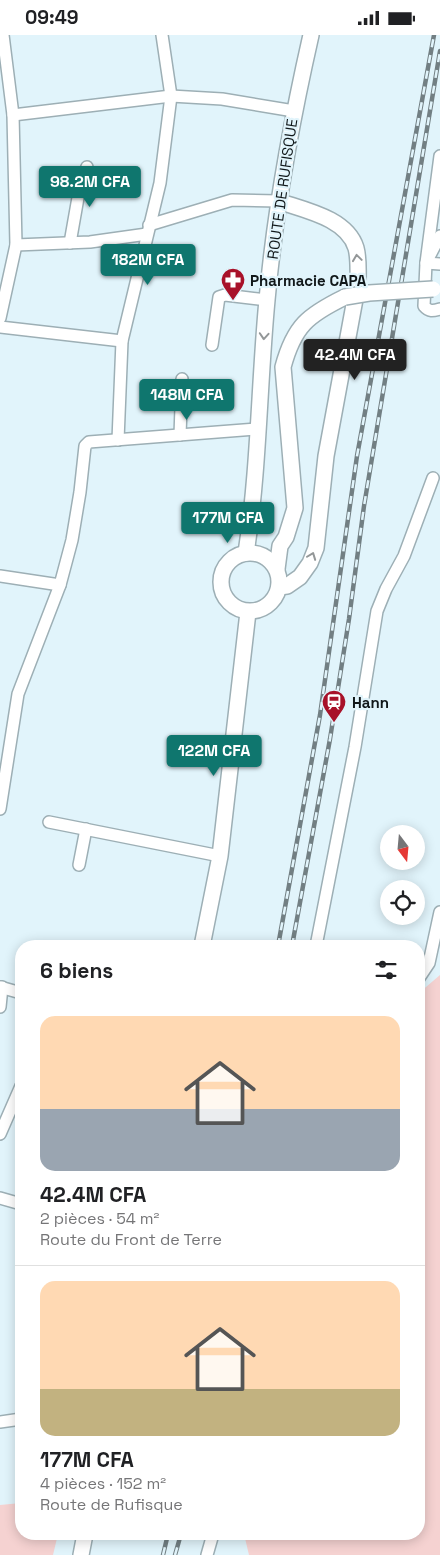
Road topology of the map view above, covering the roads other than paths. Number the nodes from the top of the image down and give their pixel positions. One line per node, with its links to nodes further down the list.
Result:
1 (3, 35): 6 (street)
2 (162, 35): 4 (street)
3 (311, 35): 5 (main road, ROUTE DE RUFISQUE)
4 (171, 96): 5 (street); 6 (street); 10 (street)
5 (294, 111): 9 (main road, ROUTE DE RUFISQUE)
6 (13, 115): 13 (street)
7 (440, 156): 14 (street)
8 (87, 167): 12 (street)
9 (278, 201): 10 (street); 17 (main road, ROUTE DE RUFISQUE); 33 (main road, one-way to 9)
10 (148, 229): 12 (street); 21 (street)
11 (440, 236): 14 (street)
12 (70, 243): 13 (street)
13 (16, 245): 19 (street)
14 (426, 263): 15 (street); 18 (street)
15 (440, 264)
16 (436, 289): 28 (main road, bridge)
17 (267, 301): 22 (street); 24 (main road, ROUTE DE RUFISQUE, one-way to 24)
18 (440, 309)
19 (0, 318)
20 (0, 327): 21 (street)
21 (122, 341): 26 (street)
22 (212, 345)
23 (182, 379): 25 (street)
24 (257, 429): 25 (street); 29 (main road, ROUTE DE RUFISQUE)
25 (180, 435): 26 (street)
26 (118, 440): 32 (street)
27 (433, 478): 42 (street)
28 (280, 546): 29 (main road); 30 (main road)
29 (254, 554): 30 (main road); 34 (main road)
30 (277, 569): 33 (main road)
31 (0, 576): 32 (street)
32 (60, 585): 35 (street)
33 (279, 587): 34 (main road)
34 (248, 612): 38 (main road)
35 (0, 809)
36 (49, 822): 37 (street)
37 (86, 829): 38 (street); 39 (street)
38 (220, 856): 41 (main road)
39 (79, 865)
40 (440, 912): 43 (street)
41 (203, 940)
42 (317, 940)
43 (425, 969)
44 (1, 987): 45 (street); 46 (street)
45 (15, 991)
46 (0, 1007)
47 (15, 1100): 48 (street)
48 (0, 1134)
49 (0, 1198): 50 (street)
50 (15, 1202)
51 (15, 1420): 52 (street)
52 (0, 1423)
53 (85, 1540): 55 (main road)
54 (212, 1540): 56 (street)
55 (81, 1555)
56 (208, 1555)

